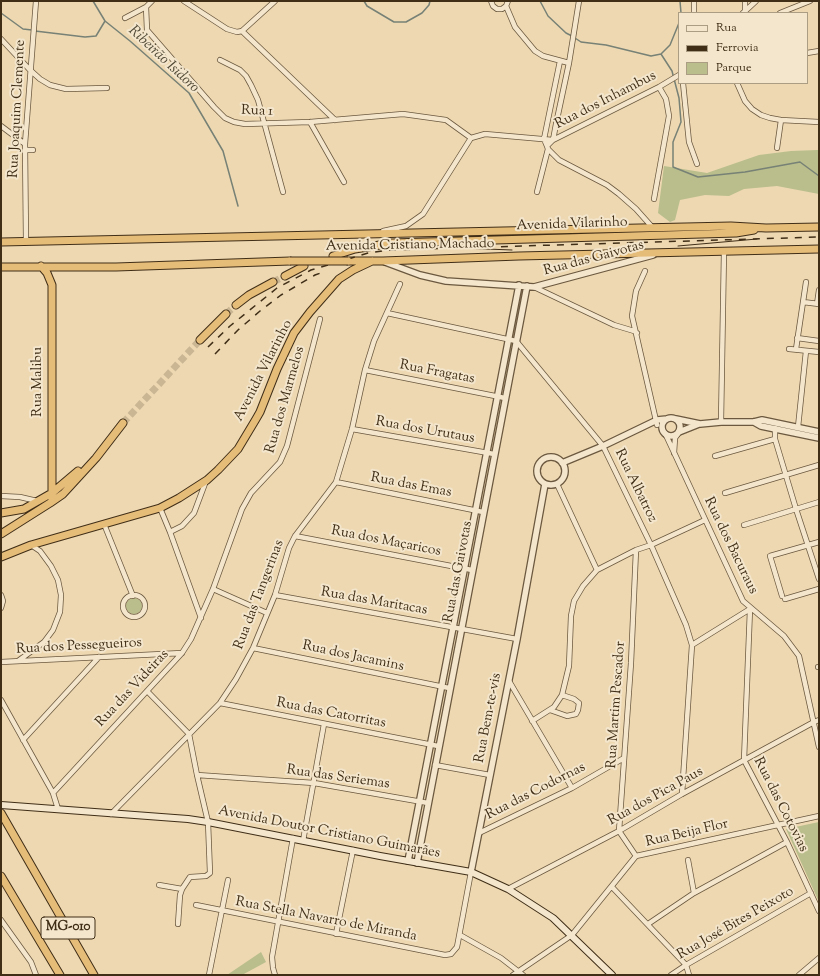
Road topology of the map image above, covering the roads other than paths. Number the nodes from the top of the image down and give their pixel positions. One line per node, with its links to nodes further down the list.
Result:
1 (36, 1): 25 (street, Rua Joaquim Clemente)
2 (152, 1): 12 (street)
3 (184, 1): 18 (street)
4 (275, 1): 18 (street)
5 (491, 1): 11 (street)
6 (579, 1): 24 (street)
7 (694, 1): 13 (street)
8 (745, 1): 14 (street)
9 (756, 1): 15 (street)
10 (810, 1): 16 (street)
11 (507, 4): 23 (street)
12 (146, 7): 17 (street); 37 (street, Rua 1)
13 (694, 12)
14 (744, 12)
15 (745, 12)
16 (782, 12)
17 (125, 18)
18 (242, 31): 33 (street)
19 (1, 39): 25 (street)
20 (819, 51): 21 (street)
21 (808, 53)
22 (220, 60): 37 (street)
23 (560, 61): 24 (street); 40 (street)
24 (569, 63): 41 (street)
25 (30, 70): 30 (street); 42 (street, Rua Joaquim Clemente)
26 (677, 76): 29 (street, Rua dos Inhambus)
27 (683, 84): 47 (street)
28 (737, 84): 34 (street)
29 (660, 87): 41 (street, Rua dos Inhambus); 51 (street)
30 (59, 88): 31 (street); 32 (street)
31 (107, 88)
32 (59, 94)
33 (334, 120): 35 (street, Rua 1); 39 (street, Rua 1)
34 (781, 120): 36 (street); 44 (street)
35 (310, 122): 37 (street, Rua 1); 48 (street)
36 (819, 122)
37 (264, 124): 49 (street)
38 (1, 126): 42 (street)
39 (471, 138): 40 (street, Rua dos Inhambus); 55 (street)
40 (544, 139): 41 (street, Rua dos Inhambus); 43 (street)
41 (552, 140): 43 (street)
42 (25, 144): 45 (street, Rua Joaquim Clemente)
43 (548, 148): 50 (street); 53 (street)
44 (777, 148)
45 (25, 150): 46 (street); 57 (street, Rua Joaquim Clemente)
46 (33, 150)
47 (696, 164)
48 (344, 182)
49 (283, 192)
50 (537, 192)
51 (654, 199)
52 (819, 227): 54 (highway, Avenida Cristiano Machado)
53 (654, 228): 54 (highway, Avenida Cristiano Machado); 55 (highway, Avenida Cristiano Machado)
54 (766, 228): 61 (highway, Avenida Vilarinho)
55 (372, 234): 57 (highway, Avenida Cristiano Machado)
56 (1, 242): 57 (highway, Avenida Cristiano Machado)
57 (26, 242)
58 (819, 249): 59 (highway, Avenida Cristiano Machado)
59 (724, 251): 60 (highway, Avenida Cristiano Machado); 97 (street)
60 (660, 254): 63 (highway, Avenida Cristiano Machado); 74 (street, Rua das Gaivotas)
61 (333, 256)
62 (372, 261): 63 (highway, Avenida Cristiano Machado); 64 (highway, Avenida Cristiano Machado, bridge); 118 (highway, Avenida Vilarinho)
63 (383, 261): 72 (street)
64 (41, 266): 66 (highway, Avenida Cristiano Machado); 123 (highway, Rua Malibu)
65 (304, 266): 68 (highway)
66 (1, 267)
67 (645, 271): 82 (street, Rua dos Bacuraus)
68 (285, 276)
69 (274, 282): 78 (highway)
70 (806, 282): 76 (street)
71 (400, 284): 79 (street, Rua das Tangerinas)
72 (519, 286): 73 (street); 85 (street, Rua das Gaivotas)
73 (527, 286): 74 (street); 86 (street, Rua das Gaivotas)
74 (534, 287): 82 (street)
75 (819, 290): 77 (street)
76 (803, 302): 77 (street); 83 (street)
77 (818, 304)
78 (236, 305)
79 (387, 313): 85 (street); 92 (street, Rua das Tangerinas)
80 (226, 314): 84 (highway)
81 (320, 319): 151 (street, Rua dos Marmelos)
82 (637, 333): 101 (street, Rua dos Bacuraus)
83 (797, 338): 87 (street); 89 (street)
84 (200, 340)
85 (509, 340): 86 (street); 93 (street, Rua das Gaivotas)
86 (516, 341): 94 (street, Rua das Gaivotas); 109 (street, Rua Albatroz)
87 (819, 341)
88 (789, 349): 89 (street)
89 (796, 349): 90 (street)
90 (806, 351): 91 (street); 102 (street)
91 (819, 352)
92 (365, 370): 93 (street, Rua Fragatas); 104 (street, Rua das Tangerinas)
93 (498, 396): 94 (street, Rua Fragatas); 110 (street, Rua das Gaivotas)
94 (505, 398): 111 (street, Rua das Gaivotas)
95 (667, 419): 96 (street); 101 (street); 101 (street)
96 (676, 419): 100 (street); 106 (street)
97 (721, 422): 98 (street); 100 (street)
98 (754, 422): 102 (street); 103 (street)
99 (123, 423): 116 (highway)
100 (700, 424): 106 (street)
101 (660, 426): 106 (street); 109 (street); 112 (street, Rua dos Bacuraus)
102 (798, 427): 105 (street)
103 (775, 428): 107 (street); 108 (street)
104 (352, 429): 110 (street, Rua dos Urutaus); 119 (street, Rua das Tangerinas)
105 (819, 432)
106 (678, 433): 112 (street)
107 (819, 438)
108 (775, 439): 113 (street); 117 (street)
109 (603, 446): 114 (street); 142 (street, Rua Albatroz)
110 (487, 453): 111 (street, Rua dos Urutaus); 130 (street, Rua das Gaivotas)
111 (494, 454): 131 (street, Rua das Gaivotas)
112 (674, 455): 133 (street, Rua dos Bacuraus)
113 (715, 456)
114 (562, 463): 120 (street); 121 (street)
115 (819, 465): 117 (street)
116 (88, 466): 123 (highway); 126 (highway)
117 (786, 475): 122 (street); 129 (street)
118 (207, 480): 128 (highway, Avenida Vilarinho); 136 (street)
119 (336, 482): 130 (street, Rua das Emas); 138 (street, Rua das Tangerinas)
120 (545, 484): 121 (street); 162 (street, Rua Bem-te-vis)
121 (557, 484): 149 (street)
122 (725, 493)
123 (52, 494): 125 (highway); 126 (highway, Rua Malibu)
124 (1, 496): 125 (street)
125 (38, 501): 132 (highway)
126 (52, 501): 137 (highway)
127 (819, 502): 129 (street)
128 (160, 508): 134 (highway, Avenida Vilarinho); 136 (street)
129 (796, 509): 135 (street); 143 (street)
130 (475, 510): 131 (street, Rua das Emas); 147 (street, Rua das Gaivotas)
131 (483, 512): 148 (street, Rua das Gaivotas)
132 (1, 513)
133 (705, 520): 142 (street); 157 (street, Rua dos Bacuraus)
134 (104, 524): 139 (highway, Avenida Vilarinho); 155 (street)
135 (744, 525)
136 (170, 532): 159 (street)
137 (1, 534)
138 (295, 536): 147 (street, Rua dos Maçaricos); 153 (street, Rua das Tangerinas)
139 (42, 542): 141 (highway, Avenida Vilarinho); 145 (street)
140 (819, 542): 143 (street)
141 (31, 545): 145 (street); 146 (highway, Avenida Vilarinho)
142 (651, 545): 144 (street); 163 (street, Rua Albatroz)
143 (808, 545): 150 (street); 152 (street, Rua dos Bacuraus)
144 (636, 550): 149 (street); 185 (street, Rua Martim Pescador)
145 (40, 551): 167 (street)
146 (1, 558)
147 (464, 569): 148 (street, Rua dos Maçaricos); 160 (street, Rua das Gaivotas)
148 (472, 570): 161 (street, Rua das Gaivotas)
149 (597, 570): 173 (street)
150 (819, 579)
151 (213, 589): 158 (street); 159 (street, Rua das Videiras)
152 (819, 589)
153 (275, 594): 158 (street, Rua das Tangerinas); 160 (street, Rua das Maritacas)
154 (1, 595): 156 (street)
155 (133, 596): 155 (street)
156 (1, 608)
157 (750, 609): 163 (street); 178 (street, Rua dos Bacuraus); 186 (street, Rua das Cotovias)
158 (267, 613): 164 (street, Rua das Tangerinas)
159 (201, 618): 165 (street, Rua das Videiras)
160 (453, 628): 161 (street, Rua das Maritacas); 170 (street, Rua das Gaivotas)
161 (461, 629): 162 (street, Rua das Maritacas); 171 (street, Rua das Gaivotas)
162 (517, 639): 169 (street, Rua Bem-te-vis)
163 (692, 646): 193 (street, Rua Albatroz)
164 (253, 648): 170 (street, Rua dos Jacamins); 175 (street, Rua das Tangerinas)
165 (182, 653): 166 (street, Rua dos Pessegueiros); 172 (street, Rua das Videiras)
166 (100, 657): 167 (street, Rua dos Pessegueiros); 181 (street)
167 (18, 661): 168 (street, Rua dos Pessegueiros)
168 (1, 662)
169 (509, 681): 177 (street); 189 (street, Rua Bem-te-vis)
170 (442, 687): 171 (street, Rua dos Jacamins); 182 (street, Rua das Gaivotas)
171 (449, 688): 183 (street, Rua das Gaivotas)
172 (146, 691): 180 (street); 192 (street, Rua das Videiras)
173 (562, 695): 176 (street); 176 (street)
174 (1, 700): 181 (street)
175 (220, 703): 179 (street, Rua das Catorritas); 180 (street, Rua das Tangerinas)
176 (550, 710): 177 (street)
177 (532, 721): 191 (street)
178 (816, 721): 184 (street, Rua dos Bacuraus); 186 (street, Rua dos Pica Paus)
179 (324, 724): 182 (street, Rua das Catorritas); 190 (street)
180 (189, 734): 188 (street); 199 (street, Rua das Tangerinas)
181 (24, 740): 192 (street)
182 (431, 744): 183 (street, Rua das Catorritas); 194 (street, Rua das Gaivotas)
183 (438, 746): 187 (street, Rua das Gaivotas)
184 (819, 747)
185 (624, 758): 191 (street, Rua das Codornas); 203 (street, Rua Martim Pescador)
186 (744, 760): 193 (street, Rua dos Pica Paus); 202 (street, Rua das Cotovias)
187 (435, 765): 189 (street); 195 (street, Rua das Gaivotas)
188 (197, 775): 190 (street, Rua das Seriemas); 201 (street)
189 (490, 775): 204 (street, Rua Bem-te-vis)
190 (314, 783): 194 (street, Rua das Seriemas); 206 (street)
191 (572, 788): 204 (street, Rua das Codornas)
192 (53, 793): 197 (street)
193 (682, 794): 203 (street, Rua dos Pica Paus)
194 (420, 802): 195 (street, Rua das Seriemas); 211 (street, Rua das Gaivotas)
195 (428, 803): 212 (street, Rua das Gaivotas)
196 (3, 805): 197 (main road, Avenida Doutor Cristiano Guimarães); 198 (main road, Avenida Doutor Cristiano Guimarães)
197 (58, 809): 199 (main road, Avenida Doutor Cristiano Guimarães)
198 (1, 813): 238 (highway, MG-010)
199 (110, 814): 201 (main road, Avenida Doutor Cristiano Guimarães)
200 (819, 816): 202 (street, Rua Beija Flor)
201 (208, 822): 205 (main road, Avenida Doutor Cristiano Guimarães); 218 (street)
202 (778, 825): 207 (street, Rua das Cotovias); 209 (street, Rua Beija Flor)
203 (619, 831): 209 (street); 219 (street, Rua dos Pica Paus)
204 (479, 833): 213 (street, Rua Bem-te-vis)
205 (293, 838): 206 (main road, Avenida Doutor Cristiano Guimarães); 226 (street)
206 (303, 841): 208 (main road, Avenida Doutor Cristiano Guimarães)
207 (787, 842): 220 (street); 221 (street, Rua das Cotovias)
208 (353, 850): 211 (main road, Avenida Doutor Cristiano Guimarães); 229 (street)
209 (636, 856): 217 (street, Rua Beija Flor)
210 (688, 860): 220 (street)
211 (408, 861): 212 (main road, Avenida Doutor Cristiano Guimarães)
212 (417, 863): 213 (main road, Avenida Doutor Cristiano Guimarães)
213 (471, 872): 219 (main road, Avenida Doutor Cristiano Guimarães); 230 (street, Rua Bem-te-vis)
214 (1, 876): 237 (highway, MG-010)
215 (228, 880): 223 (street)
216 (159, 885): 218 (street)
217 (612, 887): 228 (street); 231 (street, Rua Beija Flor)
218 (182, 889): 227 (street)
219 (508, 889): 231 (main road, Avenida Doutor Cristiano Guimarães)
220 (694, 893): 228 (street)
221 (812, 893): 224 (street, Rua das Cotovias); 234 (street, Rua José Bites Peixoto)
222 (196, 905): 223 (street, Rua Stella Navarro de Miranda)
223 (221, 910): 226 (street, Rua Stella Navarro de Miranda); 239 (street)
224 (819, 911)
225 (1, 920): 236 (street)
226 (278, 922): 229 (street, Rua Stella Navarro de Miranda); 240 (street)
227 (178, 924)
228 (648, 924): 234 (street)
229 (336, 934): 232 (street, Rua Stella Navarro de Miranda)
230 (460, 935): 232 (street, Rua Bem-te-vis); 235 (street)
231 (572, 935): 235 (street, Rua Beija Flor); 243 (main road, Avenida Doutor Cristiano Guimarães)
232 (451, 954)
233 (819, 959): 246 (street)
234 (686, 965): 244 (street, Rua José Bites Peixoto); 245 (street)
235 (519, 971): 241 (street, Rua Beija Flor); 242 (street)
236 (36, 975)
237 (60, 975)
238 (94, 975)
239 (209, 975)
240 (275, 975)
241 (513, 975)
242 (523, 975)
243 (612, 975)
244 (671, 975)
245 (689, 975)
246 (799, 975)

